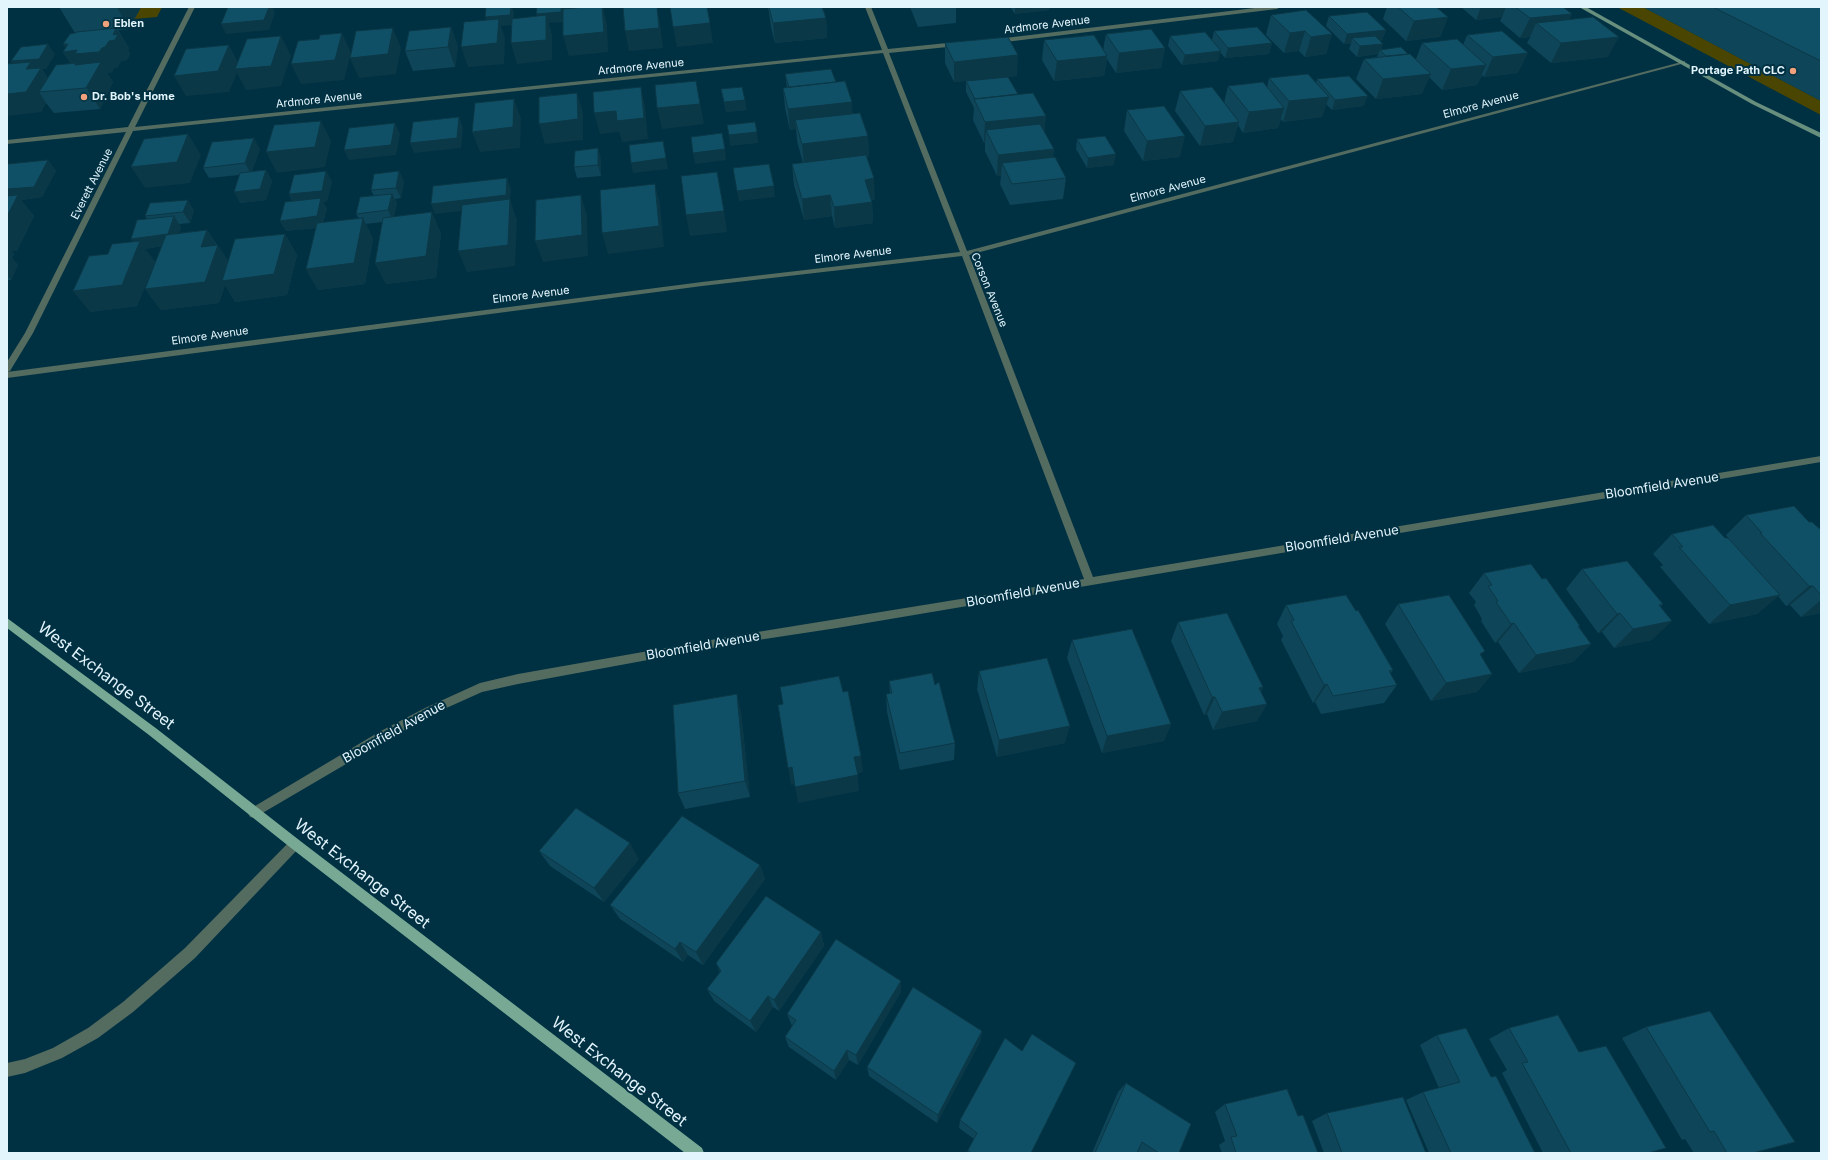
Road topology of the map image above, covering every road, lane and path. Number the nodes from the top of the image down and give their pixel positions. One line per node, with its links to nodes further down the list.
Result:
1 (192, 7): 9 (street, Everett Avenue)
2 (868, 7): 7 (street, Corson Avenue)
3 (1277, 7): 5 (street, Ardmore Avenue)
4 (1582, 7): 8 (main road)
5 (989, 42)
6 (966, 44): 7 (street, Ardmore Avenue)
7 (885, 51): 9 (street, Ardmore Avenue); 12 (street, Corson Avenue)
8 (1682, 62): 10 (main road); 12 (street, Elmore Avenue)
9 (131, 129): 11 (street, Ardmore Avenue); 13 (street, Everett Avenue)
10 (1821, 136)
11 (7, 142)
12 (963, 254): 14 (street, Elmore Avenue); 16 (street, Corson Avenue)
13 (7, 369)
14 (7, 375)
15 (1821, 459): 16 (street, Bloomfield Avenue)
16 (1090, 581): 18 (street, Bloomfield Avenue)
17 (7, 622): 18 (main road, West Exchange Street)
18 (254, 812): 19 (main road, West Exchange Street)
19 (295, 844): 20 (street); 21 (main road, West Exchange Street)
20 (7, 1070)
21 (697, 1153)

